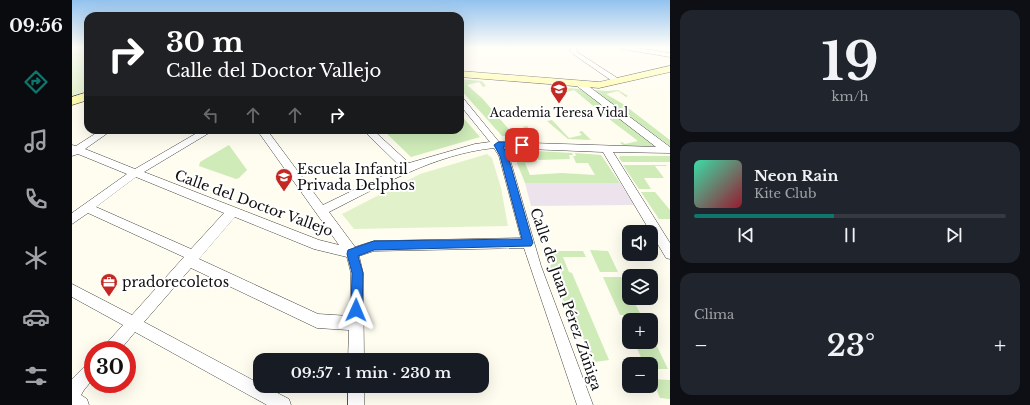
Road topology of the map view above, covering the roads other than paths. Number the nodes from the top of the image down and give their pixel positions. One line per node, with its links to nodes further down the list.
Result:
1 (597, 66): 4 (street)
2 (670, 69): 4 (street)
3 (464, 74): 5 (street)
4 (618, 81): 5 (street)
5 (580, 84): 15 (street)
6 (84, 97): 7 (street)
7 (72, 101)
8 (464, 105): 13 (street, Calle de Juan Pérez Zúñiga)
9 (101, 134): 16 (street)
10 (202, 134): 18 (street)
11 (265, 134): 20 (street)
12 (372, 134): 17 (street)
13 (498, 145): 14 (street); 17 (street); 23 (street, Calle de Juan Pérez Zúñiga)
14 (606, 149): 15 (street); 25 (street)
15 (668, 150)
16 (73, 151): 18 (street, Calle del Doctor Vallejo)
17 (408, 168): 20 (street)
18 (135, 173): 19 (street); 21 (street, Calle del Doctor Vallejo)
19 (87, 208): 22 (street); 26 (street)
20 (321, 211): 24 (street)
21 (232, 212): 24 (street, Calle del Doctor Vallejo); 26 (street)
22 (72, 219)
23 (528, 243): 24 (street); 38 (street, Calle de Juan Pérez Zúñiga)
24 (352, 254): 28 (street)
25 (670, 254)
26 (192, 258): 28 (street); 29 (street)
27 (72, 290): 29 (street)
28 (356, 323): 31 (street)
29 (134, 324): 30 (street); 36 (street)
30 (118, 341)
31 (356, 353)
32 (84, 378): 34 (street)
33 (356, 393): 37 (street)
34 (72, 398): 35 (street)
35 (81, 405)
36 (283, 405)
37 (356, 405)
38 (585, 405)

